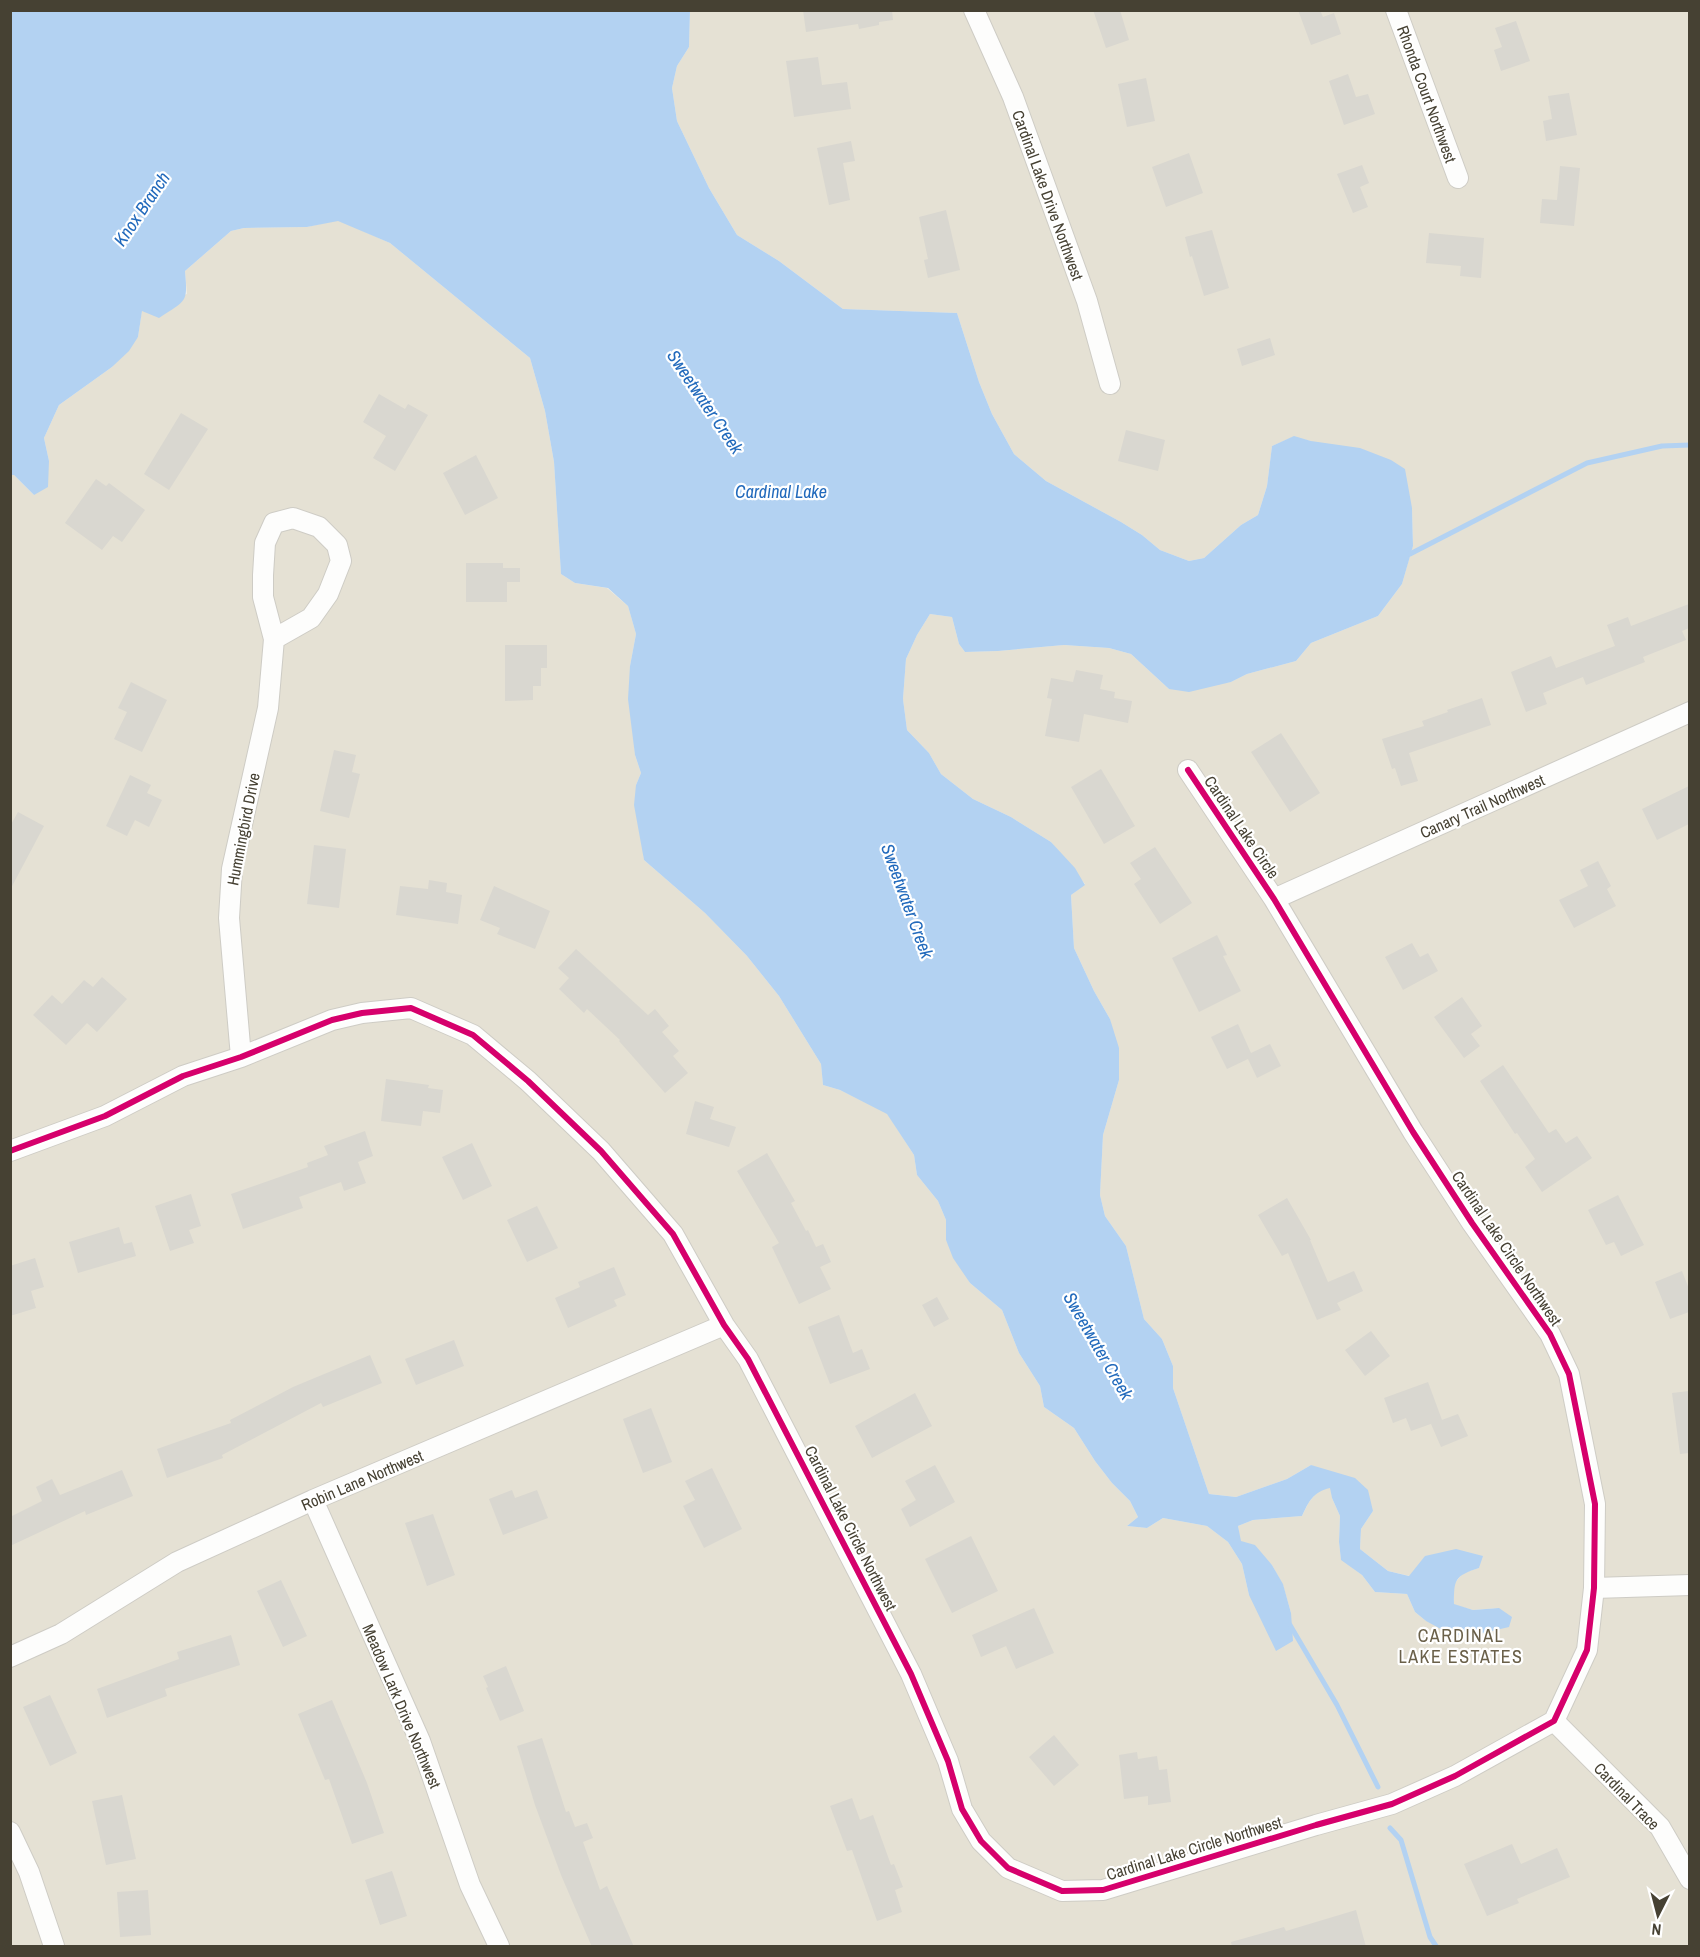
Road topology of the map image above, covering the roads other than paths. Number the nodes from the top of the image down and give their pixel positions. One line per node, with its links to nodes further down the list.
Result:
1 (974, 10): 4 (street, Cardinal Lake Drive Northwest)
2 (1396, 10): 3 (street, Rhonda Court Northwest)
3 (1458, 178)
4 (1110, 384)
5 (274, 639): 5 (street, Hummingbird Drive); 9 (street, Hummingbird Drive)
6 (1689, 712): 8 (street, Canary Trail Northwest)
7 (1188, 770): 8 (street, Cardinal Lake Circle)
8 (1274, 899): 14 (street, Cardinal Lake Circle Northwest)
9 (241, 1057): 10 (street, Cardinal Lake Circle Northwest); 11 (street, Cardinal Lake Circle Northwest)
10 (10, 1151)
11 (724, 1325): 12 (street, Robin Lane Northwest); 16 (street, Cardinal Lake Circle Northwest)
12 (313, 1500): 15 (street, Robin Lane Northwest); 20 (street, Meadow Lark Drive Northwest)
13 (1689, 1585): 14 (street)
14 (1594, 1588): 16 (street, Cardinal Lake Circle Northwest)
15 (10, 1657)
16 (1554, 1721): 18 (street, Cardinal Trace)
17 (10, 1832): 19 (street)
18 (1689, 1879)
19 (54, 1947)
20 (499, 1947)

